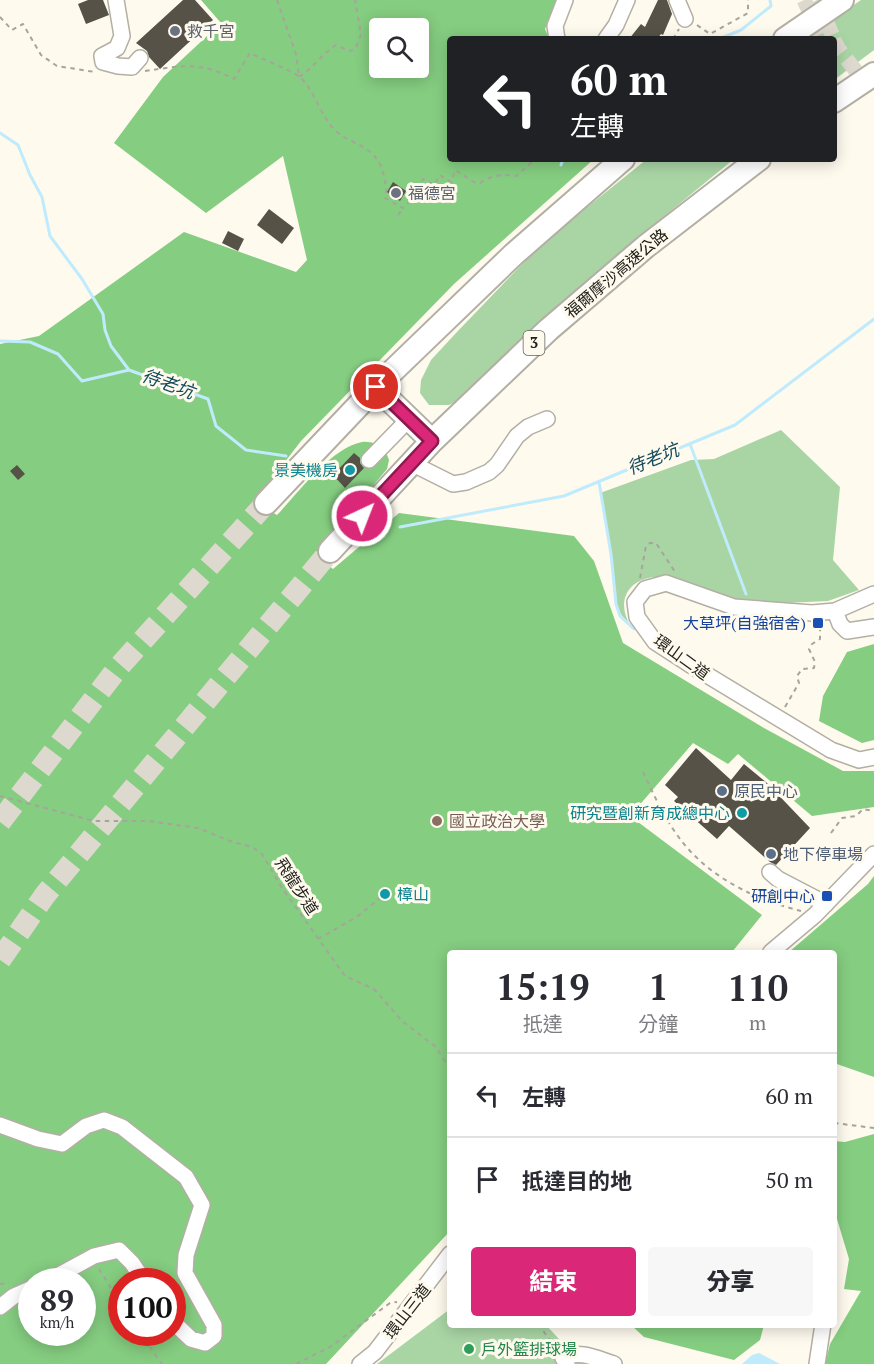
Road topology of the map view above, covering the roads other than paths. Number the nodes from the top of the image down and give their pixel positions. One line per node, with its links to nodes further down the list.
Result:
1 (116, 0): 12 (street)
2 (565, 0): 8 (street)
3 (677, 0): 7 (street)
4 (820, 0): 10 (highway)
5 (842, 0): 11 (highway)
6 (628, 3): 9 (street)
7 (685, 19)
8 (557, 36)
9 (608, 36)
10 (773, 36)
11 (789, 36)
12 (140, 58)
13 (874, 74): 14 (highway)
14 (837, 99)
15 (620, 162): 17 (highway)
16 (755, 162): 20 (highway, 福爾摩沙高速公路 / 3)
17 (376, 387): 18 (highway); 23 (highway)
18 (409, 419): 20 (highway); 21 (street)
19 (547, 419): 22 (street)
20 (432, 441): 22 (highway, 福爾摩沙高速公路 / 3)
21 (369, 460)
22 (411, 463): 24 (highway, 福爾摩沙高速公路 / 3)
23 (266, 503)
24 (330, 551)
25 (874, 594): 26 (street)
26 (835, 611): 27 (street); 28 (street, 環山二道)
27 (874, 627)
28 (874, 757)
29 (874, 854): 31 (street)
30 (770, 872): 31 (street)
31 (821, 909): 32 (street)
32 (773, 950)
33 (0, 1125): 37 (street)
34 (447, 1258): 43 (street, 環山三道)
35 (72, 1268): 36 (street)
36 (135, 1268)
37 (185, 1268)
38 (186, 1275): 42 (street)
39 (18, 1294): 40 (street)
40 (0, 1307)
41 (822, 1328): 46 (street)
42 (186, 1334)
43 (360, 1364)
44 (567, 1364): 45 (street)
45 (614, 1364)
46 (817, 1364)

